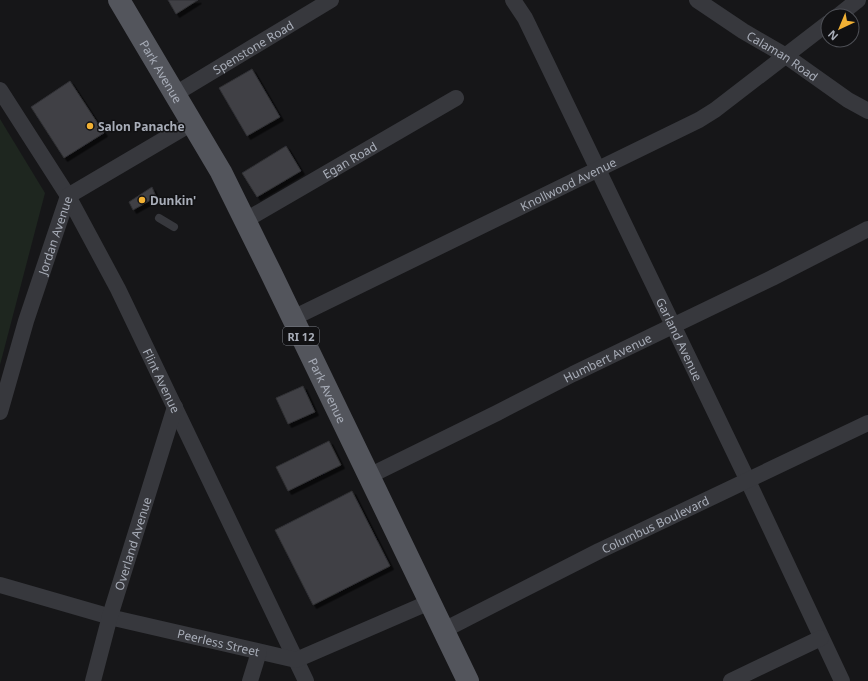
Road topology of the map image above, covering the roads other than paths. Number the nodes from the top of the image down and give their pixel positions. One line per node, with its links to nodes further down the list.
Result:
1 (119, 0): 10 (main road, Park Avenue / RI 12)
2 (331, 0): 10 (street, Spenstone Road)
3 (512, 0): 14 (street, Garland Avenue)
4 (697, 0): 8 (street, Calaman Road)
5 (858, 0): 6 (street)
6 (843, 8)
7 (820, 29): 8 (street, Knollwood Avenue)
8 (786, 56): 12 (street, Calaman Road); 14 (street, Knollwood Avenue)
9 (0, 90): 15 (street, Flint Avenue)
10 (175, 94): 13 (main road, Park Avenue / RI 12)
11 (456, 98): 17 (street, Egan Road)
12 (868, 110)
13 (192, 123): 15 (street, Jordan Avenue); 17 (main road, Park Avenue / RI 12)
14 (597, 169): 20 (street, Knollwood Avenue); 21 (street, Garland Avenue)
15 (68, 196): 22 (street, Flint Avenue); 23 (street, Jordan Avenue)
16 (159, 218): 18 (lane)
17 (244, 221): 20 (main road, Park Avenue / RI 12)
18 (174, 227)
19 (868, 229): 21 (street, Humbert Avenue)
20 (293, 318): 25 (main road, Park Avenue / RI 12)
21 (672, 325): 25 (street, Humbert Avenue); 26 (street, Garland Avenue)
22 (175, 406): 29 (street, Overland Avenue); 33 (street, Flint Avenue)
23 (0, 412)
24 (868, 423): 26 (street, Columbus Boulevard)
25 (369, 476): 28 (main road, Park Avenue / RI 12)
26 (748, 481): 30 (street, Columbus Boulevard); 31 (street, Garland Avenue)
27 (0, 585): 29 (street, Peerless Street)
28 (430, 602): 30 (main road, Park Avenue / RI 12); 33 (street)
29 (110, 616): 32 (street, Peerless Street); 34 (street, Overland Avenue)
30 (444, 630): 37 (main road, Park Avenue / RI 12)
31 (821, 638): 38 (street); 39 (street, Garland Avenue)
32 (259, 652): 33 (street, Peerless Street); 35 (street)
33 (296, 660): 36 (street, Flint Avenue)
34 (92, 681)
35 (250, 681)
36 (306, 681)
37 (468, 681)
38 (731, 681)
39 (842, 681)

